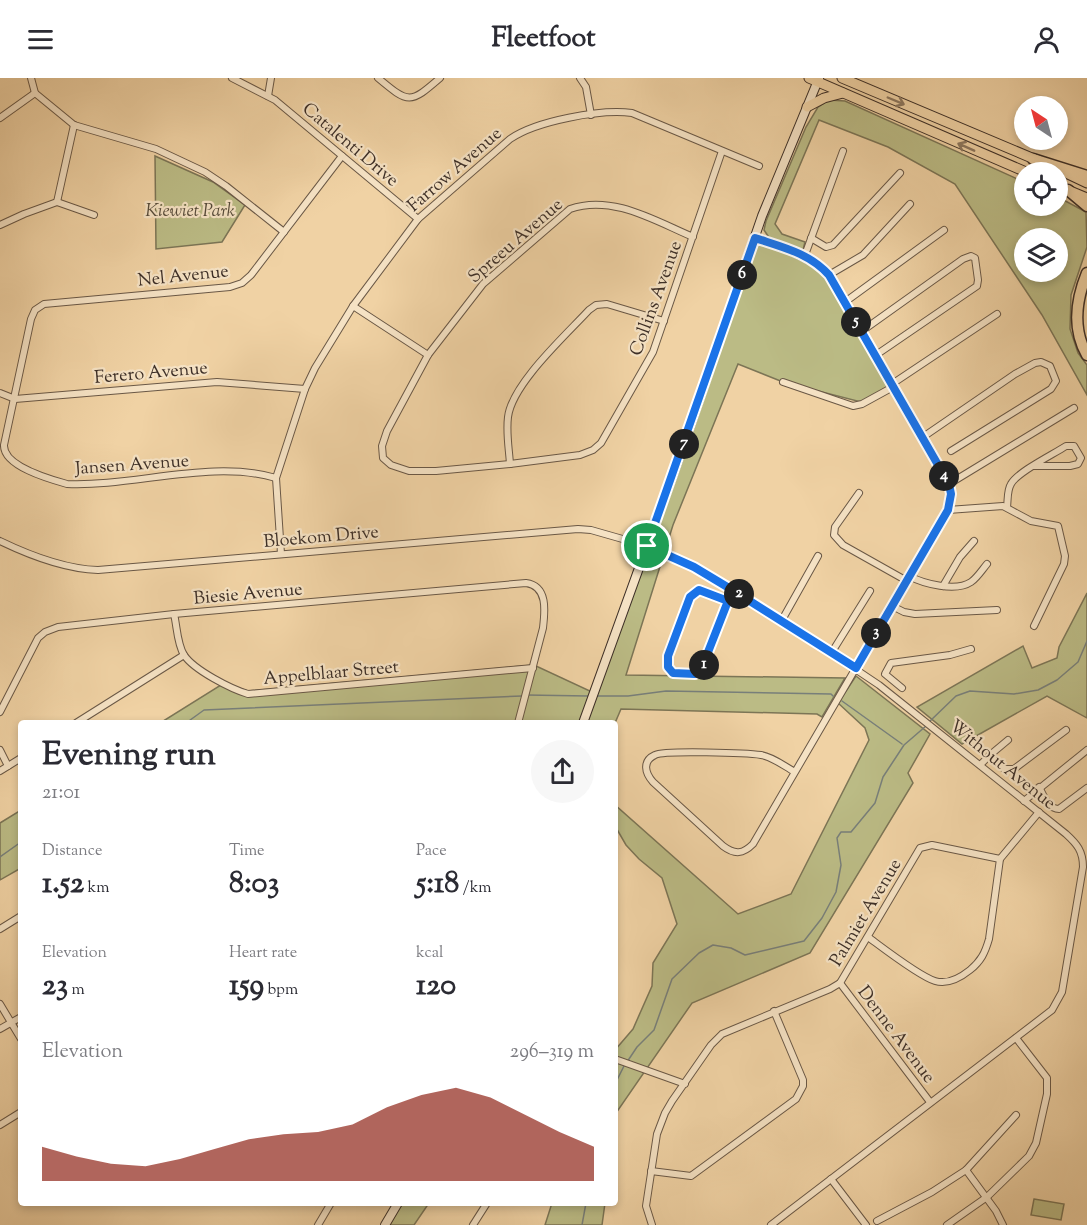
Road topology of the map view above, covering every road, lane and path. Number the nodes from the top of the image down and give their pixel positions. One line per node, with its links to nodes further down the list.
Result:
1 (31, 78): 9 (street)
2 (232, 78): 11 (street, Catalenti Drive)
3 (271, 78): 11 (street)
4 (378, 78): 5 (street)
5 (440, 78)
6 (580, 78): 13 (street)
7 (842, 78): 19 (main road, one-way to 19)
8 (815, 79): 10 (main road); 12 (street)
9 (35, 93): 14 (street); 15 (street)
10 (843, 93): 12 (main road); 21 (main road, one-way to 10)
11 (267, 96): 18 (street, Catalenti Drive)
12 (807, 107): 37 (street)
13 (591, 115): 16 (street, Farrow Avenue); 32 (street, Farrow Avenue)
14 (0, 118)
15 (74, 125): 28 (street); 35 (street)
16 (722, 151): 20 (street, Farrow Avenue); 36 (street, Collins Avenue)
17 (843, 151): 38 (street)
18 (342, 156): 32 (street, Catalenti Drive); 35 (street, Nel Avenue)
19 (1033, 159): 23 (highway); 24 (main road)
20 (759, 166)
21 (1014, 167)
22 (900, 173): 38 (street)
23 (1087, 176)
24 (1087, 183)
25 (1068, 190): 27 (main road)
26 (1068, 192): 30 (highway)
27 (1087, 198)
28 (57, 202): 31 (street); 33 (street)
29 (910, 204): 41 (street)
30 (1087, 206)
31 (94, 214)
32 (418, 219): 43 (street, Farrow Avenue)
33 (0, 225)
34 (944, 230): 42 (street)
35 (284, 232): 44 (street, Nel Avenue)
36 (693, 237): 46 (street, Collins Avenue); 48 (street, Spreeu Avenue)
37 (755, 238): 39 (street); 69 (street)
38 (811, 238): 39 (street)
39 (805, 255): 41 (street)
40 (1087, 273): 50 (highway)
41 (829, 275): 42 (street)
42 (845, 302): 47 (street)
43 (353, 306): 48 (street); 53 (street, Farrow Avenue)
44 (37, 307): 55 (street, Jansen Avenue)
45 (997, 314): 52 (street)
46 (664, 321): 60 (street, Collins Avenue); 60 (street)
47 (862, 331): 49 (street); 49 (street)
48 (428, 355): 59 (street, Spreeu Avenue)
49 (876, 355): 52 (street)
50 (1087, 355)
51 (783, 382): 52 (street)
52 (893, 385): 57 (street)
53 (305, 389): 55 (street, Ferero Avenue); 62 (street, Farrow Avenue)
54 (0, 393): 55 (street, Ferero Avenue)
55 (15, 399): 62 (street, Jansen Avenue)
56 (1074, 408): 63 (street)
57 (923, 438): 58 (street); 63 (street)
58 (951, 451)
59 (386, 462): 60 (street, Collins Avenue)
60 (510, 464)
61 (1033, 466): 61 (street); 65 (street)
62 (276, 478): 70 (street, Farrow Avenue)
63 (949, 484): 66 (street)
64 (859, 493): 73 (street)
65 (1007, 507): 66 (street); 82 (street)
66 (948, 510): 73 (street)
67 (0, 541): 70 (street, Bloekom Drive)
68 (974, 541): 74 (street)
69 (647, 546): 70 (street, Bloekom Drive); 75 (street, Without Avenue); 94 (street)
70 (281, 554)
71 (818, 556): 81 (street)
72 (987, 564): 74 (street)
73 (908, 579): 74 (street); 78 (street)
74 (943, 586)
75 (734, 591): 77 (street); 81 (street, Without Avenue)
76 (870, 591): 84 (street)
77 (728, 601): 77 (street)
78 (892, 606): 79 (street); 87 (street)
79 (997, 610)
80 (174, 614): 85 (street); 86 (street, Biesie Avenue); 91 (street, Biesie Avenue)
81 (782, 620): 84 (street, Without Avenue)
82 (1034, 626)
83 (971, 649): 88 (street)
84 (832, 652): 87 (street, Without Avenue)
85 (184, 655): 86 (street, Appelblaar Street); 92 (street)
86 (533, 668): 93 (street)
87 (856, 668): 89 (street, Without Avenue); 104 (street)
88 (885, 674): 89 (street); 90 (street)
89 (879, 685): 101 (street, Without Avenue)
90 (902, 688)
91 (0, 712)
92 (81, 720)
93 (519, 720)
94 (584, 720)
95 (1066, 730): 99 (street)
96 (1008, 740): 99 (street)
97 (0, 750): 102 (street)
98 (1087, 750): 105 (street)
99 (990, 755): 101 (street)
100 (18, 760): 102 (street)
101 (980, 765): 107 (street, Without Avenue)
102 (8, 766): 103 (street)
103 (0, 771)
104 (795, 772): 104 (street)
105 (1039, 787): 106 (street); 107 (street)
106 (1087, 788)
107 (1024, 801): 108 (street, Without Avenue)
108 (1038, 812): 109 (street); 120 (street, Without Avenue)
109 (1000, 859): 112 (street, Palmiet Avenue); 112 (street)
110 (18, 918): 111 (street)
111 (0, 928)
112 (868, 937): 113 (street, Palmiet Avenue)
113 (840, 983): 115 (street, Palmiet Avenue); 123 (street, Denne Avenue)
114 (0, 1004): 117 (street)
115 (774, 1011): 122 (street, Palmiet Avenue); 128 (street)
116 (18, 1019): 117 (street)
117 (11, 1023): 118 (street); 119 (street)
118 (0, 1029)
119 (18, 1034)
120 (1016, 1038): 123 (street, Without Avenue); 130 (street)
121 (618, 1060): 122 (street)
122 (685, 1084): 128 (street, Palmiet Avenue)
123 (930, 1102): 129 (street, Without Avenue)
124 (18, 1114): 126 (street)
125 (1016, 1115): 127 (street)
126 (0, 1125)
127 (966, 1170): 130 (street); 134 (street)
128 (651, 1171): 138 (street, Palmiet Avenue)
129 (831, 1179): 139 (street, Without Avenue); 140 (street)
130 (987, 1197): 141 (street); 142 (street)
131 (329, 1206): 135 (street)
132 (396, 1206): 136 (street)
133 (485, 1206): 137 (street)
134 (877, 1221)
135 (318, 1225)
136 (385, 1225)
137 (473, 1225)
138 (652, 1225)
139 (771, 1225)
140 (866, 1225)
141 (946, 1225)
142 (1003, 1225)

